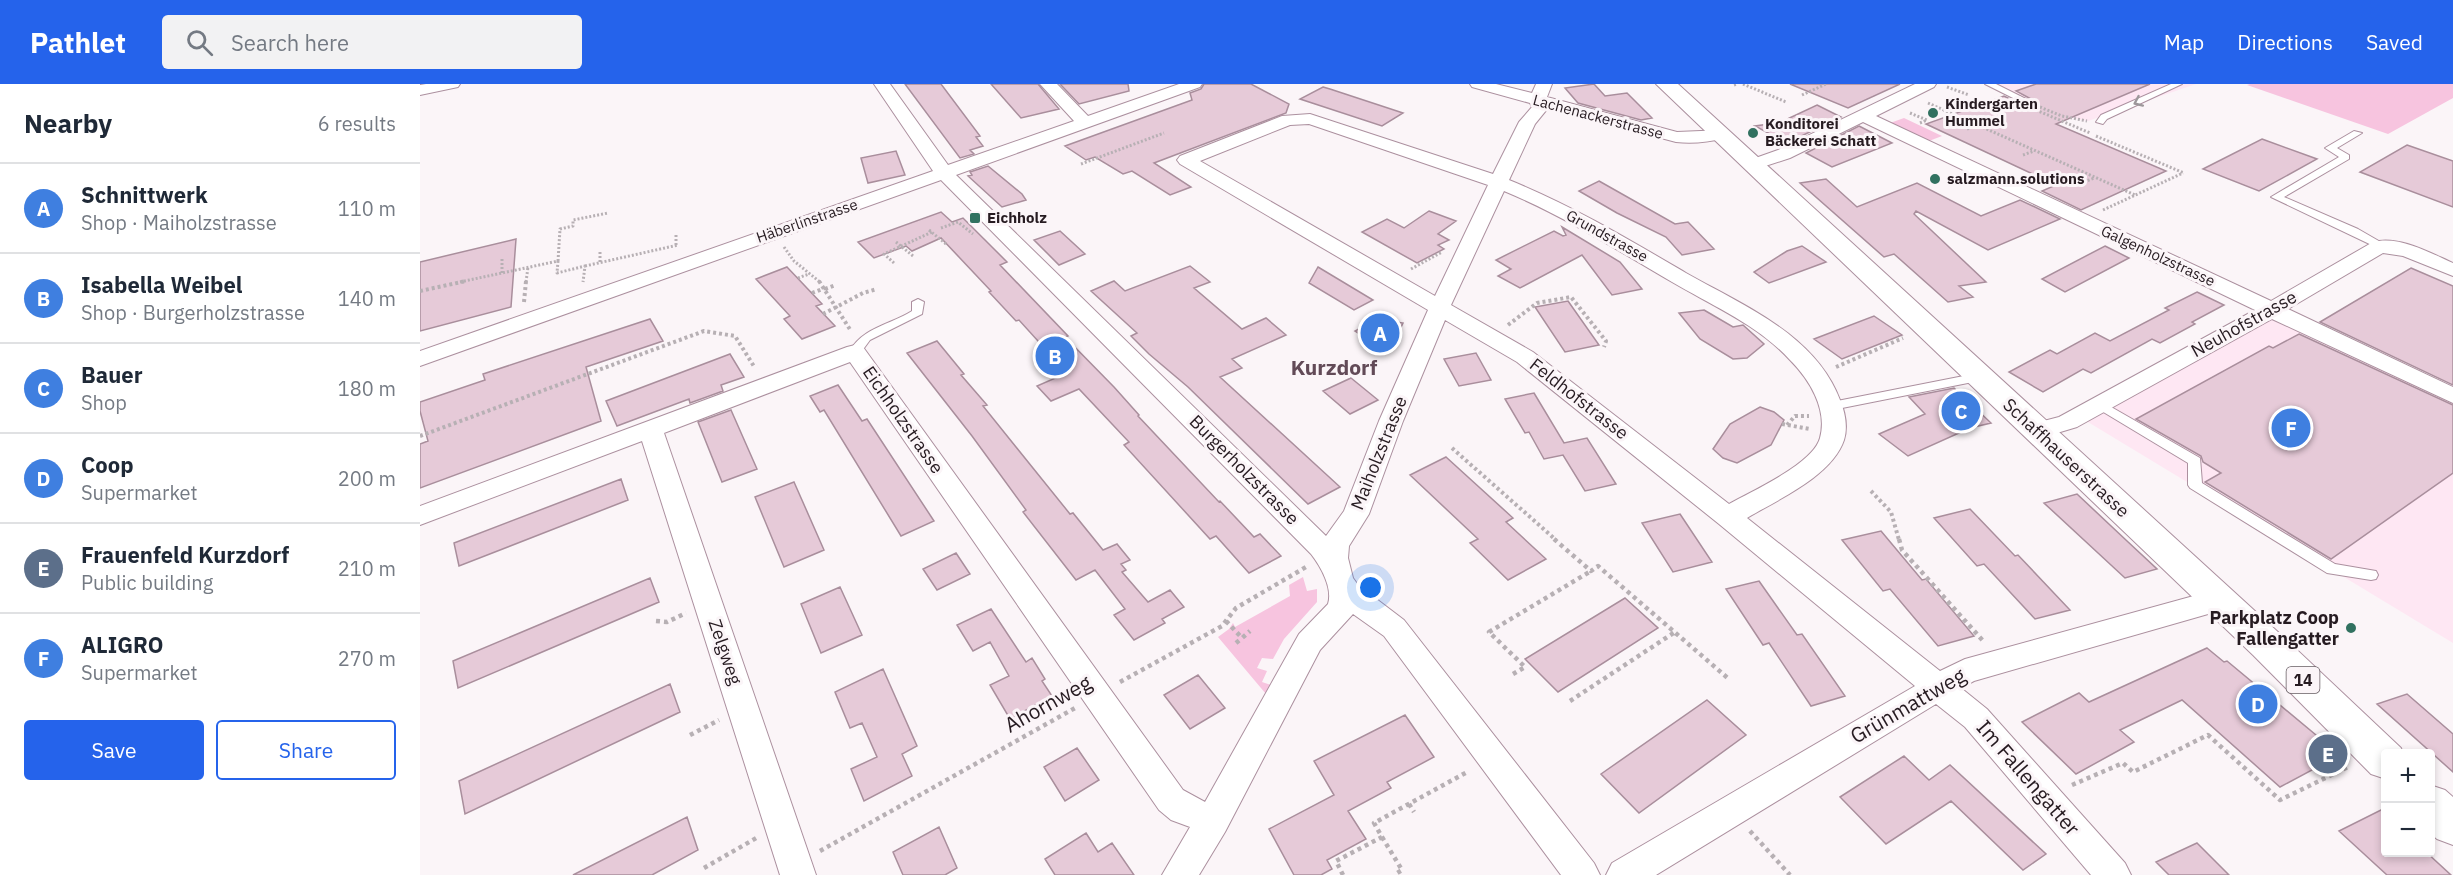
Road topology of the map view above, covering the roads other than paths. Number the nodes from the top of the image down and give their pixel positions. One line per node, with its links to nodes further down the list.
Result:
1 (452, 84): 10 (street)
2 (882, 84): 20 (street, Burgerholzstrasse)
3 (1048, 84): 15 (street)
4 (1192, 84): 15 (street, Häberlinstrasse)
5 (1478, 84): 11 (street, Lachenackerstrasse)
6 (1666, 84): 17 (main road, Schaffhauserstrasse / 14)
7 (1928, 84): 13 (street)
8 (1989, 84): 12 (lane)
9 (2178, 84): 14 (lane, one-way to 14)
10 (420, 90)
11 (1541, 92): 17 (street, Lachenackerstrasse); 21 (street, Maiholzstrasse)
12 (2026, 101)
13 (1863, 116): 19 (street); 26 (street, Galgenholzstrasse)
14 (2100, 122)
15 (1086, 124): 20 (street, Häberlinstrasse)
16 (2357, 132): 22 (lane)
17 (1719, 134): 19 (main road, Schaffhauserstrasse / 14)
18 (1186, 160): 21 (street, Grundstrasse); 25 (street, Feldhofstrasse)
19 (1753, 165): 29 (main road, Schaffhauserstrasse / 14)
20 (944, 173): 28 (street, Häberlinstrasse); 38 (street, Burgerholzstrasse)
21 (1498, 183): 25 (street, Maiholzstrasse); 32 (street, Grundstrasse)
22 (2380, 246): 23 (street); 26 (street, Neuhofstrasse)
23 (2453, 270)
24 (918, 302): 27 (lane)
25 (1440, 307): 36 (street, Feldhofstrasse); 38 (street, Maiholzstrasse)
26 (2272, 310): 30 (street, Galgenholzstrasse); 31 (street, Neuhofstrasse)
27 (857, 348): 33 (street, Eichholzstrasse); 43 (street, Eichholzstrasse)
28 (420, 359)
29 (1979, 377): 32 (lane); 34 (main road, Schaffhauserstrasse / 14)
30 (2453, 396)
31 (2099, 404): 34 (street, Neuhofstrasse); 37 (lane)
32 (1832, 406): 36 (street)
33 (650, 429): 35 (street, Eichholzstrasse); 45 (street, Zelgweg)
34 (2037, 431): 39 (main road, Schaffhauserstrasse / 14)
35 (420, 516)
36 (1728, 517): 40 (street, Feldhofstrasse)
37 (2371, 575)
38 (1342, 582): 43 (street, Maiholzstrasse); 47 (street, Burgerholzstrasse)
39 (2219, 600): 40 (street, Grünmattweg); 41 (main road, Schaffhauserstrasse / 14)
40 (1937, 688): 48 (street, Grünmattweg); 49 (street, Im Fallengatter)
41 (2371, 762)
42 (2435, 809): 44 (main road)
43 (1213, 821): 46 (street, Maiholzstrasse)
44 (2453, 825)
45 (797, 870)
46 (1180, 875)
47 (1582, 875)
48 (1624, 875)
49 (2113, 875)

